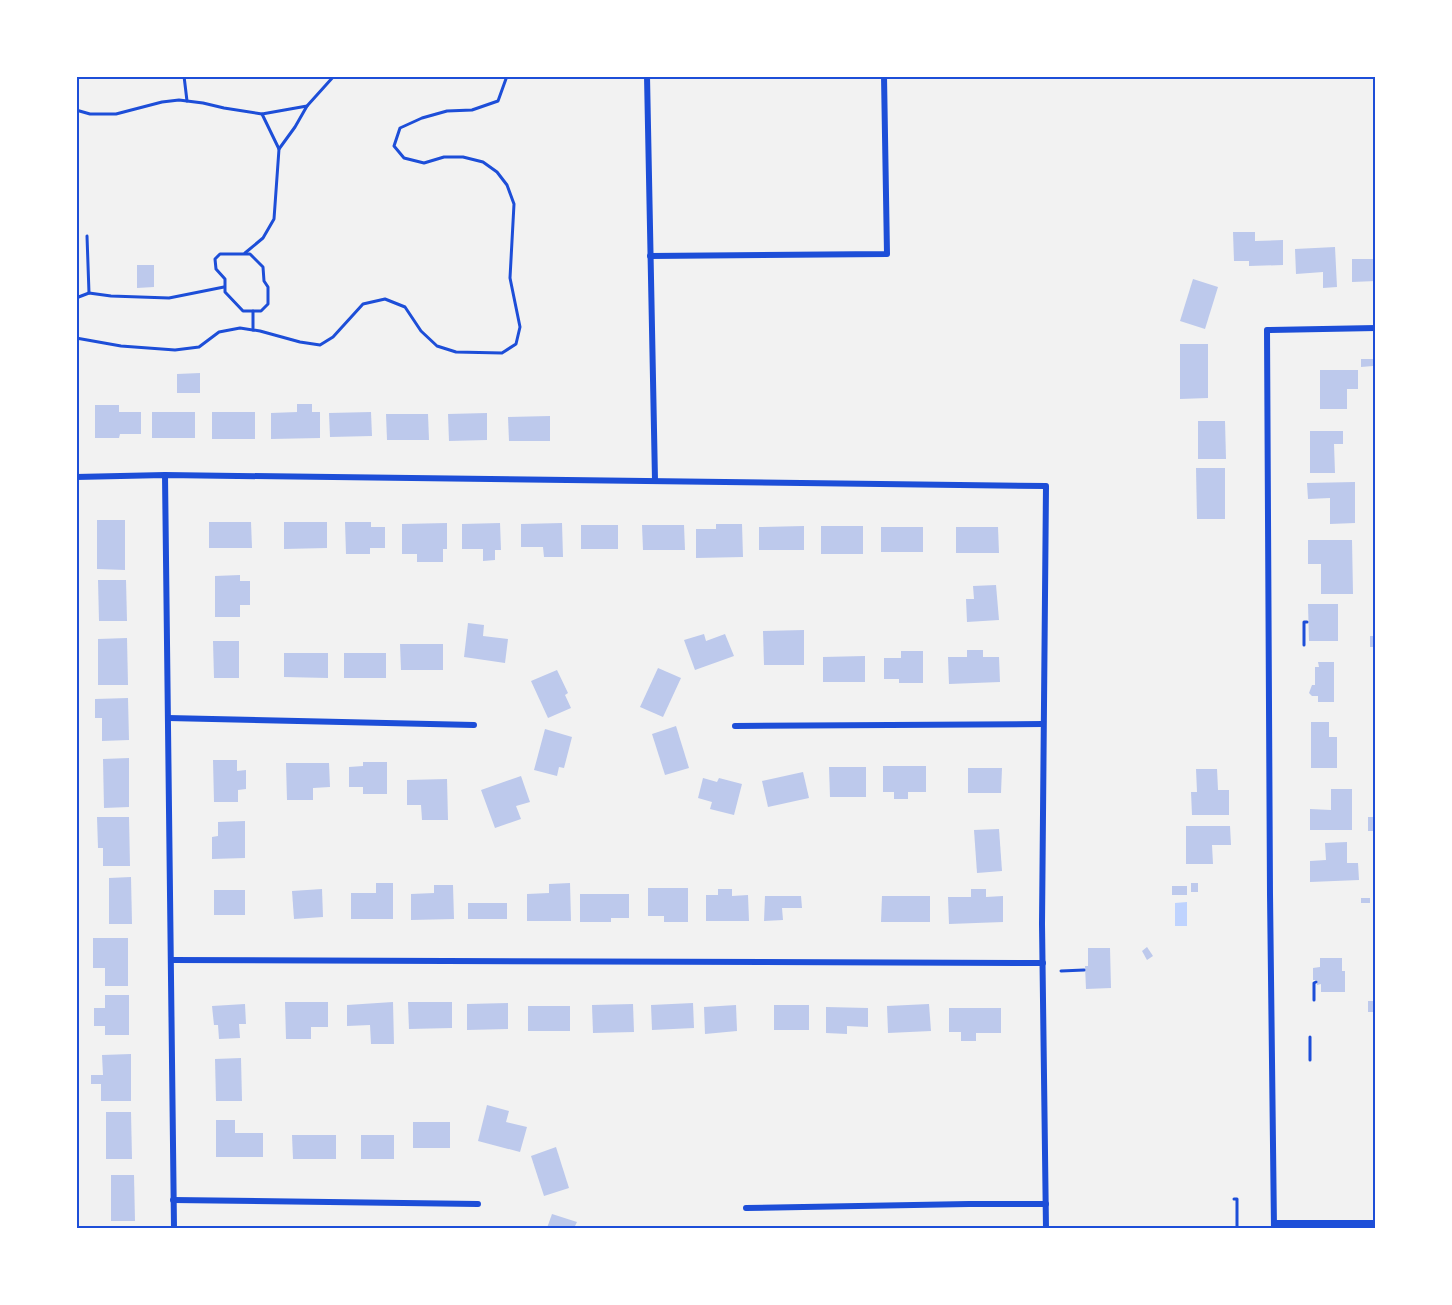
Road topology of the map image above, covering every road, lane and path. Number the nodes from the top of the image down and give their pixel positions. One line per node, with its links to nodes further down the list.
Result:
1 (184, 76): 6 (path)
2 (334, 76): 7 (path)
3 (507, 76): 19 (path)
4 (647, 76): 13 (street)
5 (884, 76): 13 (street)
6 (187, 101): 8 (path); 9 (path)
7 (307, 106): 9 (path); 10 (path)
8 (76, 110)
9 (262, 114): 10 (path)
10 (279, 149): 12 (path)
11 (87, 236): 15 (path)
12 (244, 254): 14 (path); 17 (path)
13 (650, 256): 23 (street)
14 (224, 287): 15 (path); 17 (path)
15 (89, 293): 16 (path)
16 (76, 298)
17 (253, 311): 19 (path)
18 (1376, 328): 44 (street)
19 (253, 330): 20 (path)
20 (76, 338)
21 (165, 475): 22 (street); 23 (street); 26 (street)
22 (76, 477)
23 (655, 480): 27 (street)
24 (1307, 622): 25 (path)
25 (1304, 645)
26 (168, 718): 28 (street); 30 (street)
27 (1043, 724): 29 (street); 31 (street)
28 (474, 725)
29 (735, 726)
30 (171, 960): 31 (street); 39 (street)
31 (1043, 963): 41 (street)
32 (1084, 970): 33 (path)
33 (1061, 971)
34 (1316, 982): 35 (path)
35 (1314, 1000)
36 (1310, 1037): 37 (path)
37 (1310, 1060)
38 (1234, 1199): 47 (path)
39 (174, 1200): 40 (street); 45 (street)
40 (478, 1204)
41 (1046, 1204): 42 (street); 46 (street)
42 (746, 1208)
43 (1376, 1223): 44 (street)
44 (1274, 1226)
45 (174, 1228)
46 (1046, 1228)
47 (1237, 1228)

